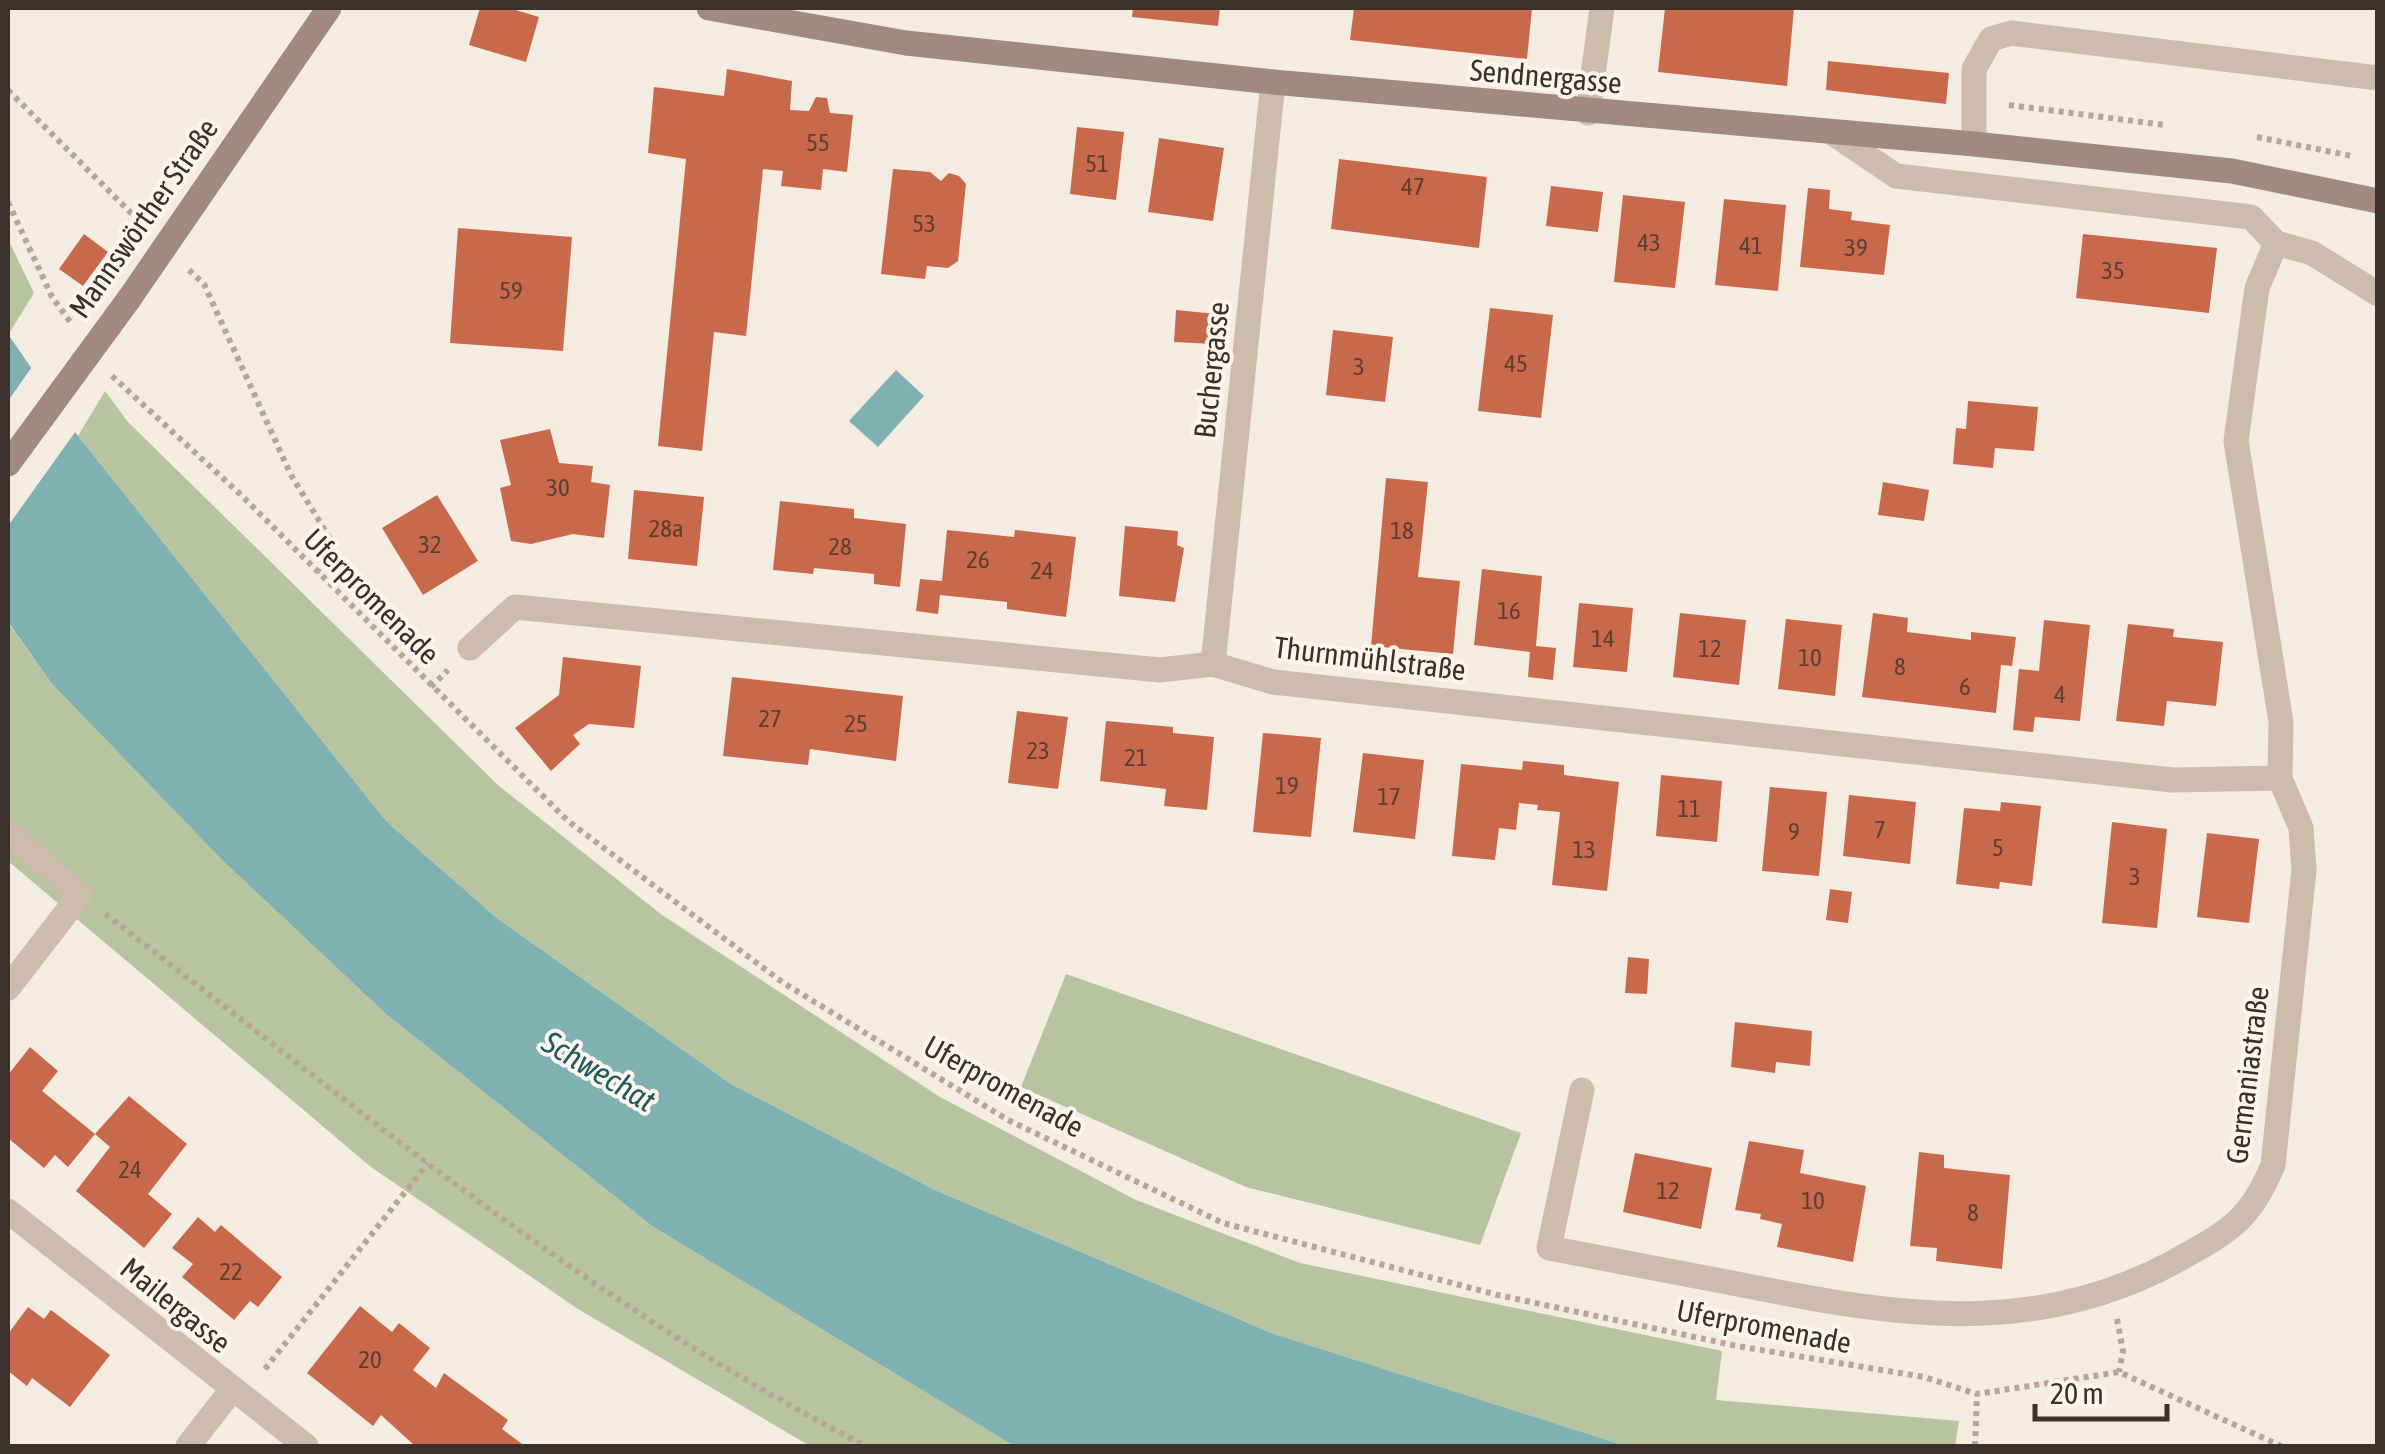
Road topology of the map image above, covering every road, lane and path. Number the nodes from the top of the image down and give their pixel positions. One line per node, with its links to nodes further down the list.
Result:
1 (329, 8): 13 (street, Mannswörther Straße)
2 (709, 8): 5 (street, Sendnergasse)
3 (1602, 8): 7 (street)
4 (2378, 78): 9 (street)
5 (1273, 82): 7 (street, Sendnergasse); 20 (street, Buchergasse)
6 (8, 90): 13 (path)
7 (1588, 113): 8 (street, Sendnergasse)
8 (1831, 132): 9 (street, Sendnergasse); 12 (street)
9 (1974, 144): 10 (street, Sendnergasse)
10 (2378, 201)
11 (8, 202): 15 (path)
12 (2276, 243): 14 (street); 21 (street, Germaniastraße)
13 (164, 246): 17 (street, Mannswörther Straße, bridge); 18 (path)
14 (2378, 294)
15 (76, 329)
16 (100, 360): 18 (path, Uferpromenade)
17 (8, 464)
18 (316, 573): 31 (path, Uferpromenade)
19 (470, 648): 20 (street, Thurnmühlstraße)
20 (1213, 664): 21 (street, Thurnmühlstraße)
21 (2280, 778): 28 (street, Germaniastraße)
22 (8, 832): 23 (street)
23 (80, 895): 24 (street); 26 (path)
24 (8, 988)
25 (1582, 1090): 28 (street, Germaniastraße)
26 (428, 1162): 30 (path); 34 (path)
27 (8, 1210): 30 (street, Mailergasse)
28 (2112, 1288): 29 (path)
29 (2120, 1372): 31 (path, Uferpromenade); 36 (path)
30 (231, 1391): 32 (street); 33 (street, Mailergasse)
31 (1977, 1394): 35 (path)
32 (188, 1446)
33 (306, 1446)
34 (866, 1446)
35 (1976, 1446)
36 (2281, 1446)

